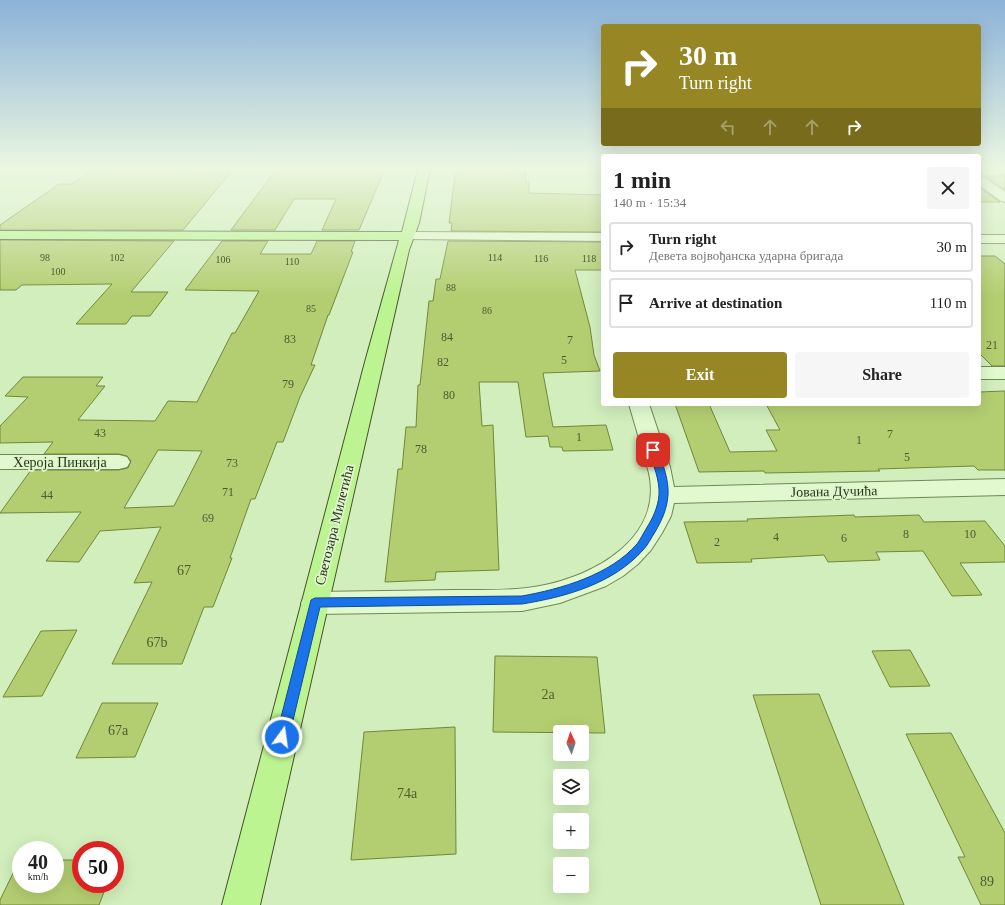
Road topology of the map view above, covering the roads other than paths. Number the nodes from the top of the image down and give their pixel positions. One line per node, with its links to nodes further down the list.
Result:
1 (414, 211): 3 (main road, Светозара Милетића)
2 (0, 235): 3 (main road)
3 (408, 236): 4 (street); 14 (main road, Светозара Милетића)
4 (601, 237)
5 (981, 239): 6 (street)
6 (1005, 239)
7 (981, 373): 8 (street)
8 (1005, 373)
9 (640, 406): 13 (street)
10 (0, 462): 11 (street, Хероја Пинкија)
11 (119, 462)
12 (1005, 487): 13 (street, Јована Дучића)
13 (664, 495): 14 (street)
14 (315, 603): 15 (main road, Светозара Милетића)
15 (241, 905)

